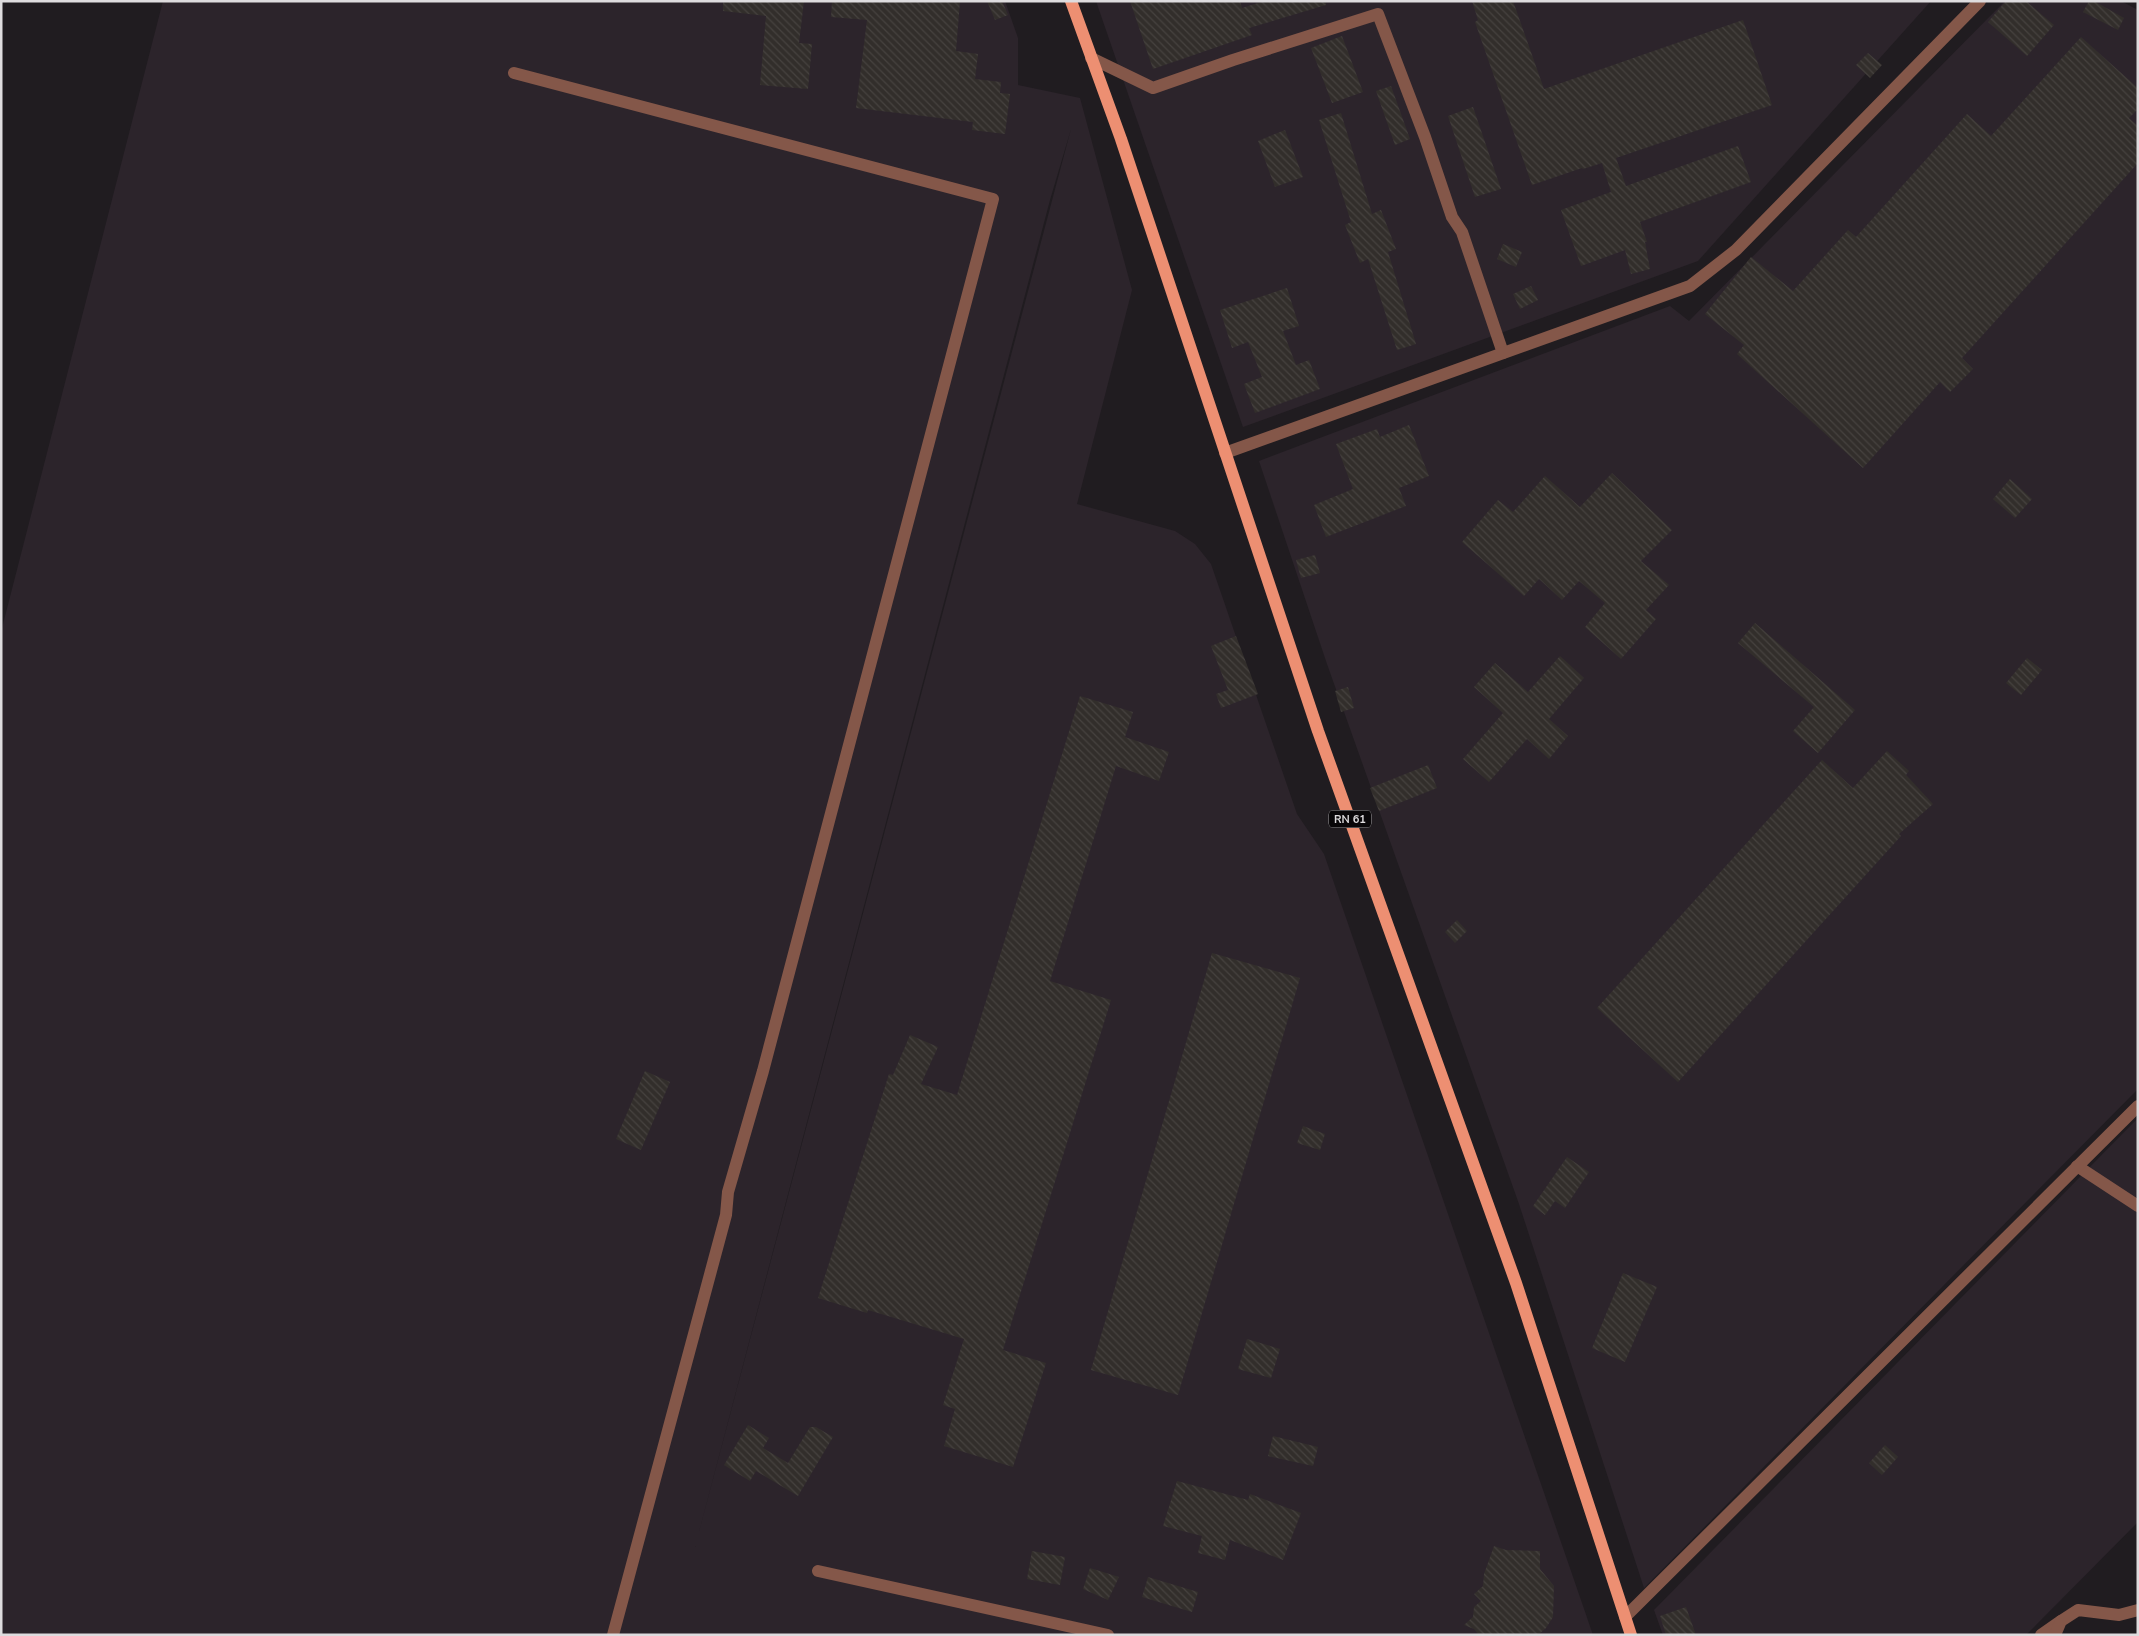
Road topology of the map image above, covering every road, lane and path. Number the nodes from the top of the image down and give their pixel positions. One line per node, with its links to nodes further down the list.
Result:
1 (1071, 1): 3 (main road, RN 61)
2 (1980, 1): 5 (street)
3 (1091, 58): 5 (street); 6 (main road, RN 61)
4 (514, 72): 16 (street)
5 (1503, 353): 6 (street)
6 (1225, 453): 13 (main road, RN 61)
7 (2138, 1106): 8 (street)
8 (2077, 1166): 9 (street); 13 (street)
9 (2138, 1206)
10 (818, 1571): 17 (street)
11 (2138, 1610): 12 (street)
12 (2119, 1616): 14 (street); 15 (street)
13 (1625, 1618): 18 (main road, RN 61)
14 (2138, 1619)
15 (2061, 1621): 19 (street); 20 (street)
16 (613, 1635)
17 (1108, 1635)
18 (1631, 1635)
19 (2041, 1635)
20 (2055, 1635)

